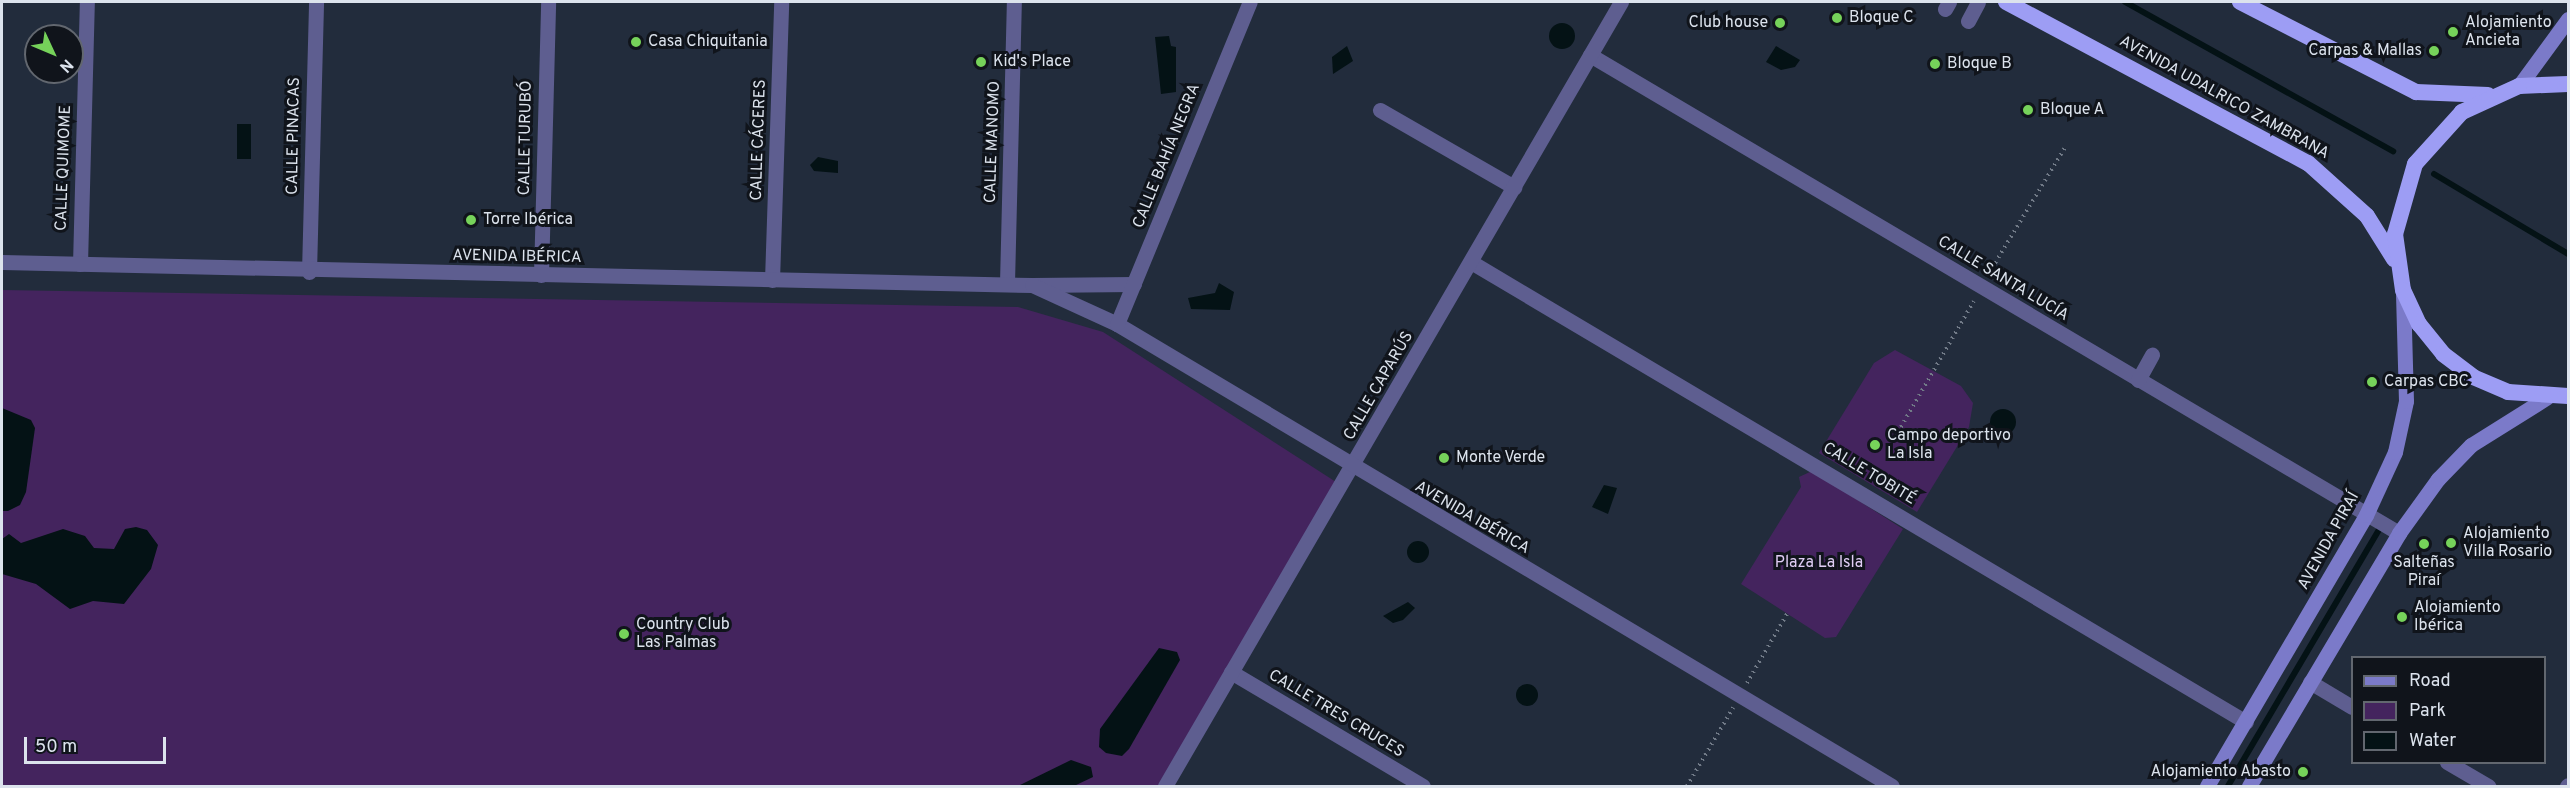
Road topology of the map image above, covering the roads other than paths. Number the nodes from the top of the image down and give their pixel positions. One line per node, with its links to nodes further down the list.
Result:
1 (87, 2): 22 (street, CALLE QUIMOME)
2 (316, 2): 23 (street, CALLE PINACAS)
3 (548, 2): 24 (street, CALLE TURUBÓ)
4 (781, 2): 25 (street, CALLE CÁCERES)
5 (1014, 2): 26 (street, CALLE MANOMO)
6 (1250, 2): 27 (street, CALLE BAHÍA NEGRA)
7 (1621, 2): 13 (street, CALLE CAPARÚS)
8 (1978, 2): 12 (street)
9 (2006, 2): 19 (highway, AVENIDA UDALRICO ZAMBRANA)
10 (2240, 2): 16 (highway)
11 (2568, 19): 15 (main road)
12 (1968, 21)
13 (1590, 55): 18 (street, CALLE CAPARÚS); 32 (street, CALLE SANTA LUCÍA)
14 (2568, 84): 15 (highway)
15 (2519, 86): 16 (highway)
16 (2492, 95): 19 (highway)
17 (1380, 110): 18 (street)
18 (1514, 187): 21 (street, CALLE CAPARÚS)
19 (2396, 261): 29 (highway)
20 (2, 262): 22 (street, AVENIDA IBÉRICA)
21 (1471, 262): 35 (street, CALLE CAPARÚS); 41 (street, CALLE TOBITÉ)
22 (80, 264): 23 (street, AVENIDA IBÉRICA)
23 (309, 272): 24 (street, AVENIDA IBÉRICA)
24 (541, 275): 25 (street, AVENIDA IBÉRICA)
25 (772, 280): 26 (street, AVENIDA IBÉRICA)
26 (1007, 283): 28 (street, AVENIDA IBÉRICA)
27 (1134, 284): 28 (street, AVENIDA IBÉRICA); 30 (street, CALLE BAHÍA NEGRA)
28 (1032, 285): 30 (street, AVENIDA IBÉRICA)
29 (2403, 290): 34 (highway); 36 (main road, AVENIDA PIRAÍ)
30 (1117, 324): 35 (street, AVENIDA IBÉRICA)
31 (2152, 355): 32 (street)
32 (2138, 380): 36 (street, CALLE SANTA LUCÍA)
33 (2568, 396): 34 (highway)
34 (2546, 398): 37 (main road)
35 (1352, 468): 38 (street, CALLE CAPARÚS); 45 (street, AVENIDA IBÉRICA)
36 (2369, 517): 37 (street, CALLE SANTA LUCÍA); 41 (main road, AVENIDA PIRAÍ)
37 (2397, 532): 39 (main road)
38 (1231, 672): 43 (street, CALLE CAPARÚS); 44 (street, CALLE TRES CRUCES)
39 (2310, 682): 40 (street); 47 (main road)
40 (2351, 706)
41 (2246, 722): 46 (main road, AVENIDA PIRAÍ)
42 (2450, 764): 48 (street)
43 (1166, 786)
44 (1424, 786)
45 (1892, 786)
46 (2207, 786)
47 (2249, 786)
48 (2488, 786)

